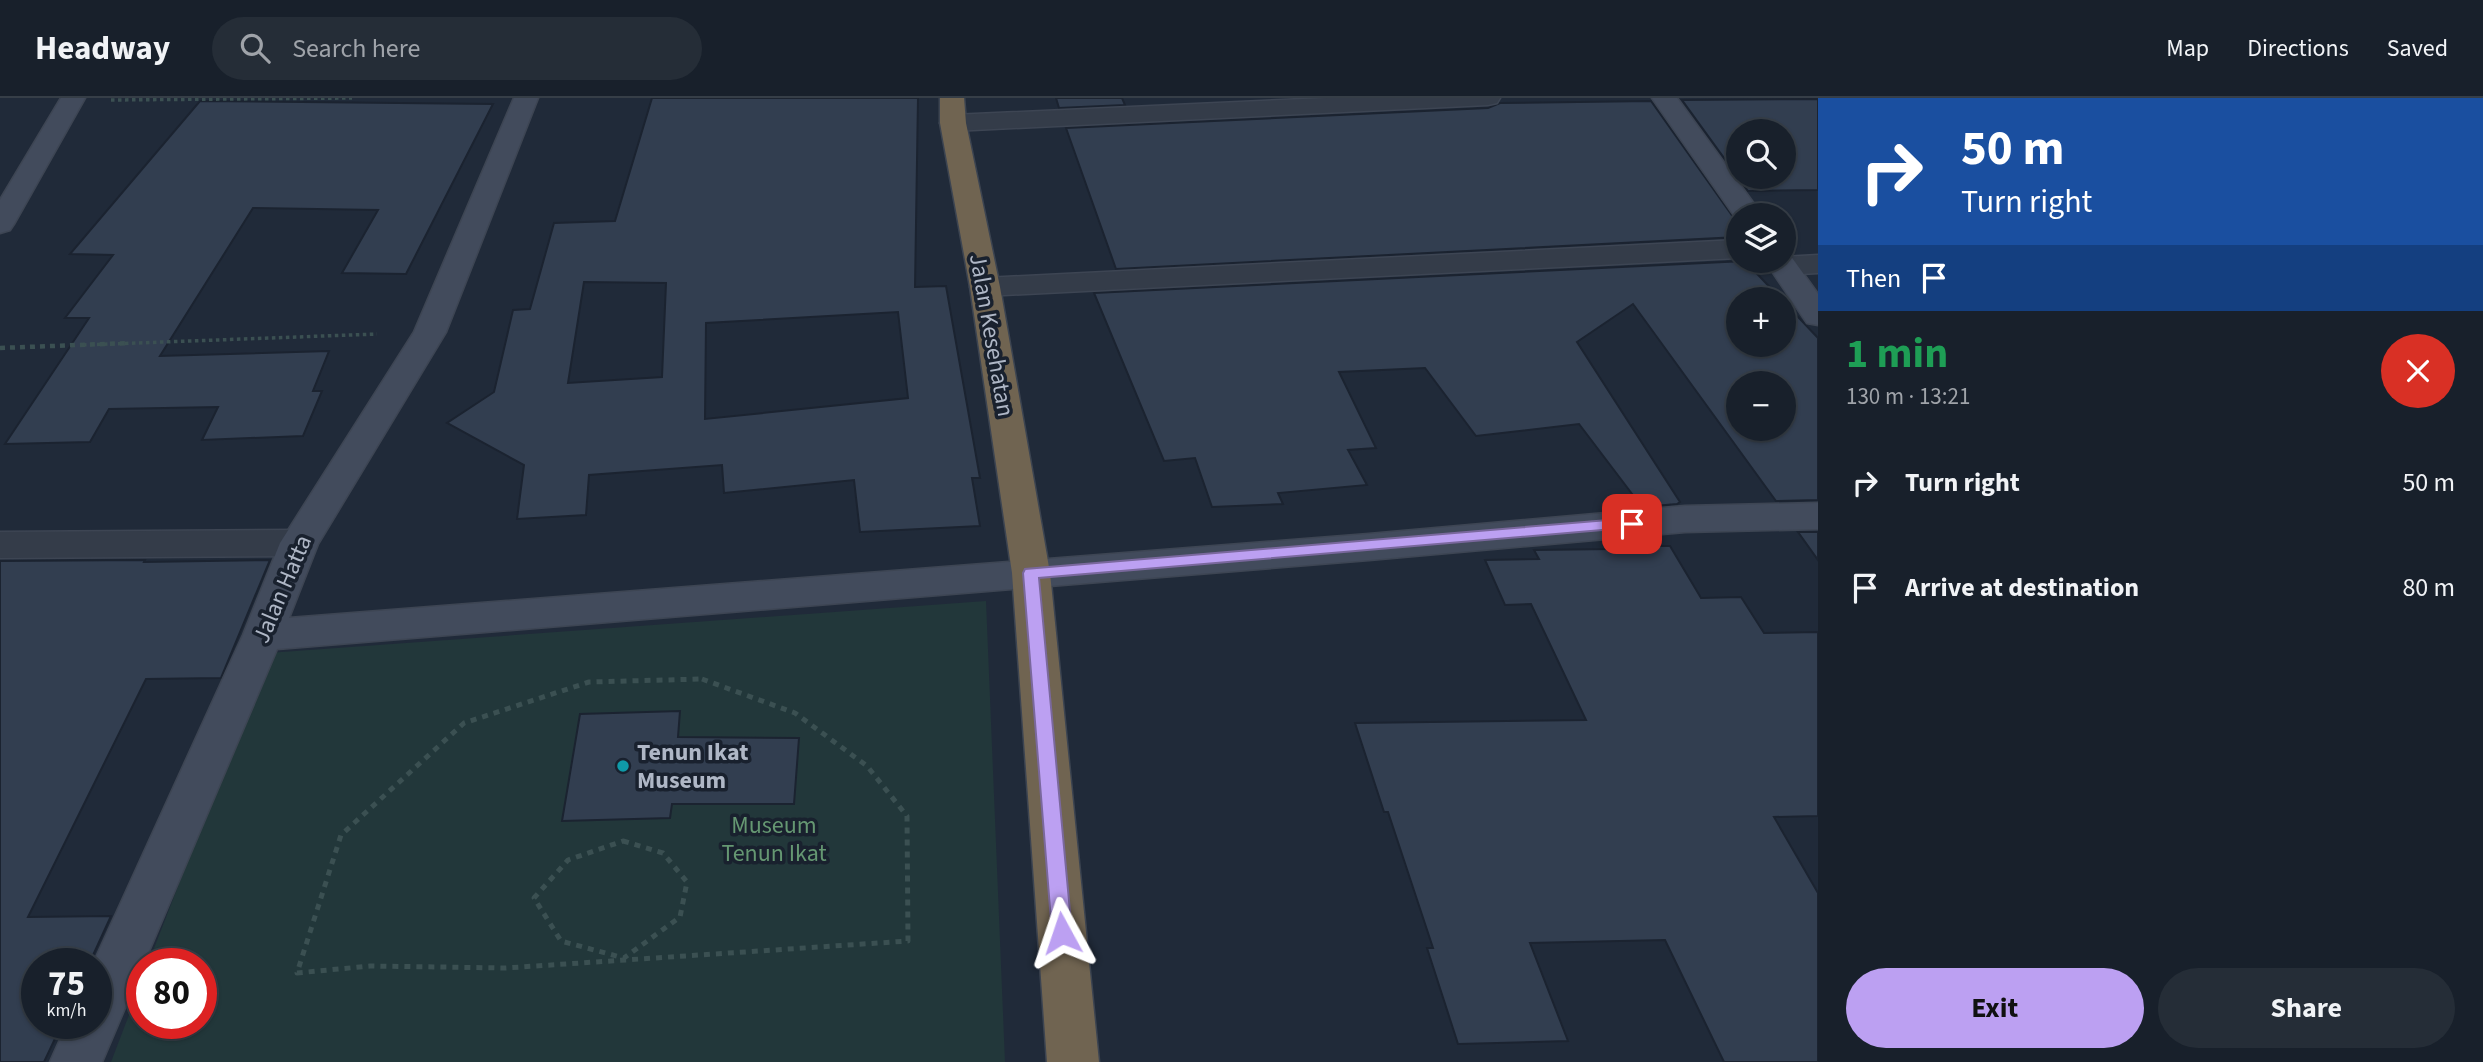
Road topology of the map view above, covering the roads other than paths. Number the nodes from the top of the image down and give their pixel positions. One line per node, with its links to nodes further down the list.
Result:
1 (526, 98): 15 (street, Jalan Hatta)
2 (1488, 98): 5 (street)
3 (1664, 98): 6 (street)
4 (72, 99): 7 (street)
5 (953, 111): 12 (highway, Jalan Kesehatan)
6 (1739, 203)
7 (0, 224)
8 (1726, 251): 12 (street)
9 (1796, 263): 10 (street)
10 (1818, 264)
11 (1789, 273): 13 (street)
12 (985, 287): 17 (highway, Jalan Kesehatan)
13 (1818, 316)
14 (1818, 516): 17 (street)
15 (299, 543): 16 (street); 18 (street, Jalan Hatta)
16 (0, 545)
17 (1031, 573): 18 (street); 22 (highway, Jalan Kesehatan)
18 (263, 635): 19 (street, Jalan Hatta)
19 (112, 979)
20 (86, 1039): 21 (street)
21 (76, 1062)
22 (1073, 1062)

